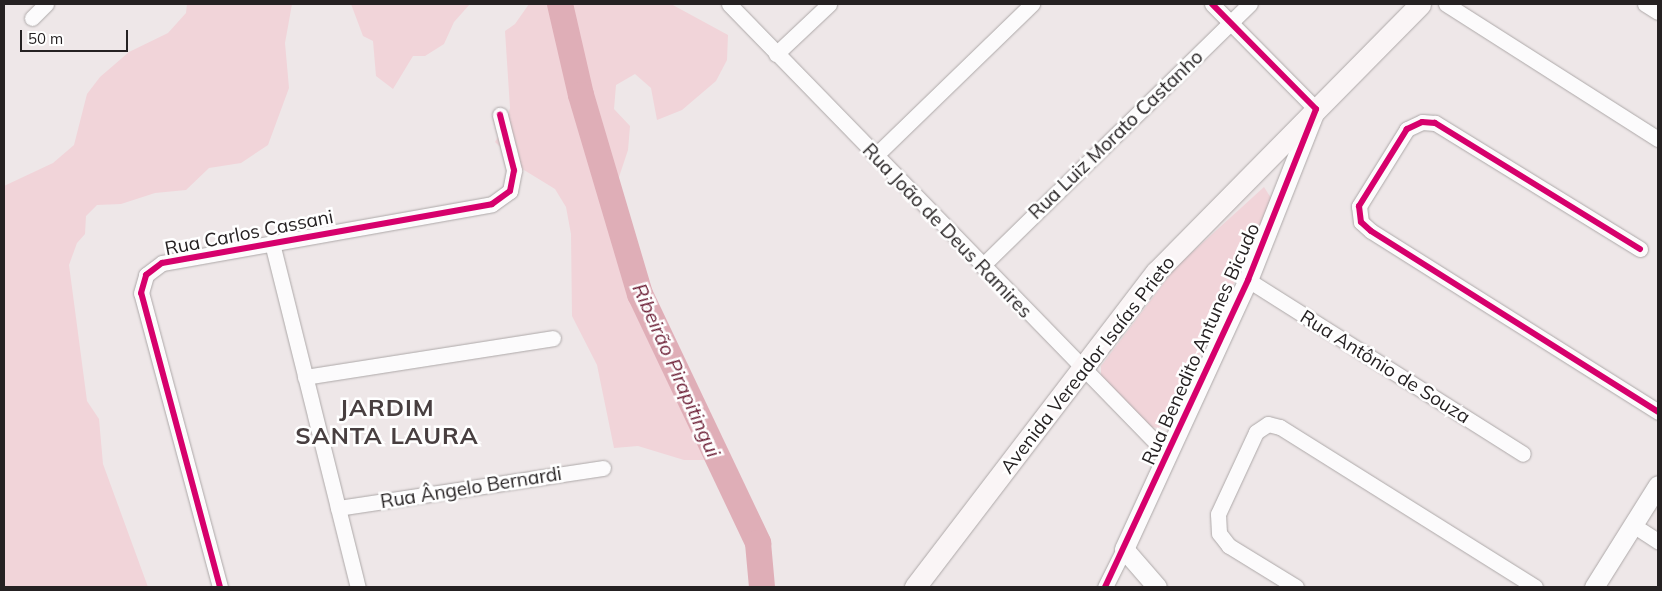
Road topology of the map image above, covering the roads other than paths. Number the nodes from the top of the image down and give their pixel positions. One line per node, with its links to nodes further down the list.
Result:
1 (46, 4): 11 (street)
2 (729, 4): 13 (street, Rua João de Deus Ramires)
3 (830, 4): 13 (street)
4 (1032, 4): 17 (street)
5 (1212, 4): 12 (street)
6 (1250, 4): 12 (street, Rua Luiz Morato Castanho)
7 (1420, 4): 14 (main road, Avenida Vereador Isaías Prieto)
8 (1446, 4): 16 (street)
9 (1646, 4): 10 (street)
10 (1658, 12)
11 (32, 18)
12 (1231, 23): 14 (street); 20 (street, Rua Luiz Morato Castanho)
13 (776, 54): 17 (street, Rua João de Deus Ramires)
14 (1316, 109): 21 (street, Rua Benedito Antunes Bicudo); 23 (main road, Avenida Vereador Isaías Prieto)
15 (500, 115): 18 (street, Rua Carlos Cassani)
16 (1658, 139)
17 (875, 156): 20 (street, Rua João de Deus Ramires)
18 (272, 243): 24 (street); 34 (street, Rua Carlos Cassani)
19 (1640, 249): 25 (street)
20 (982, 266): 23 (street, Rua João de Deus Ramires)
21 (1248, 280): 26 (street, Rua Benedito Antunes Bicudo); 27 (street, Rua Antônio de Souza)
22 (553, 338): 24 (street)
23 (1083, 371): 26 (street, Rua João de Deus Ramires); 36 (main road, Avenida Vereador Isaías Prieto)
24 (305, 377): 30 (street)
25 (1658, 412)
26 (1167, 454): 33 (street, Rua Benedito Antunes Bicudo)
27 (1523, 454)
28 (603, 468): 30 (street, Rua Ângelo Bernardi)
29 (1658, 484): 31 (street)
30 (338, 508): 35 (street)
31 (1633, 525): 32 (street); 41 (street)
32 (1658, 541)
33 (1124, 549): 37 (street, Rua Benedito Antunes Bicudo); 38 (street)
34 (220, 587)
35 (358, 587)
36 (915, 587)
37 (1105, 587)
38 (1157, 587)
39 (1296, 587): 40 (street)
40 (1535, 587)
41 (1594, 587)

